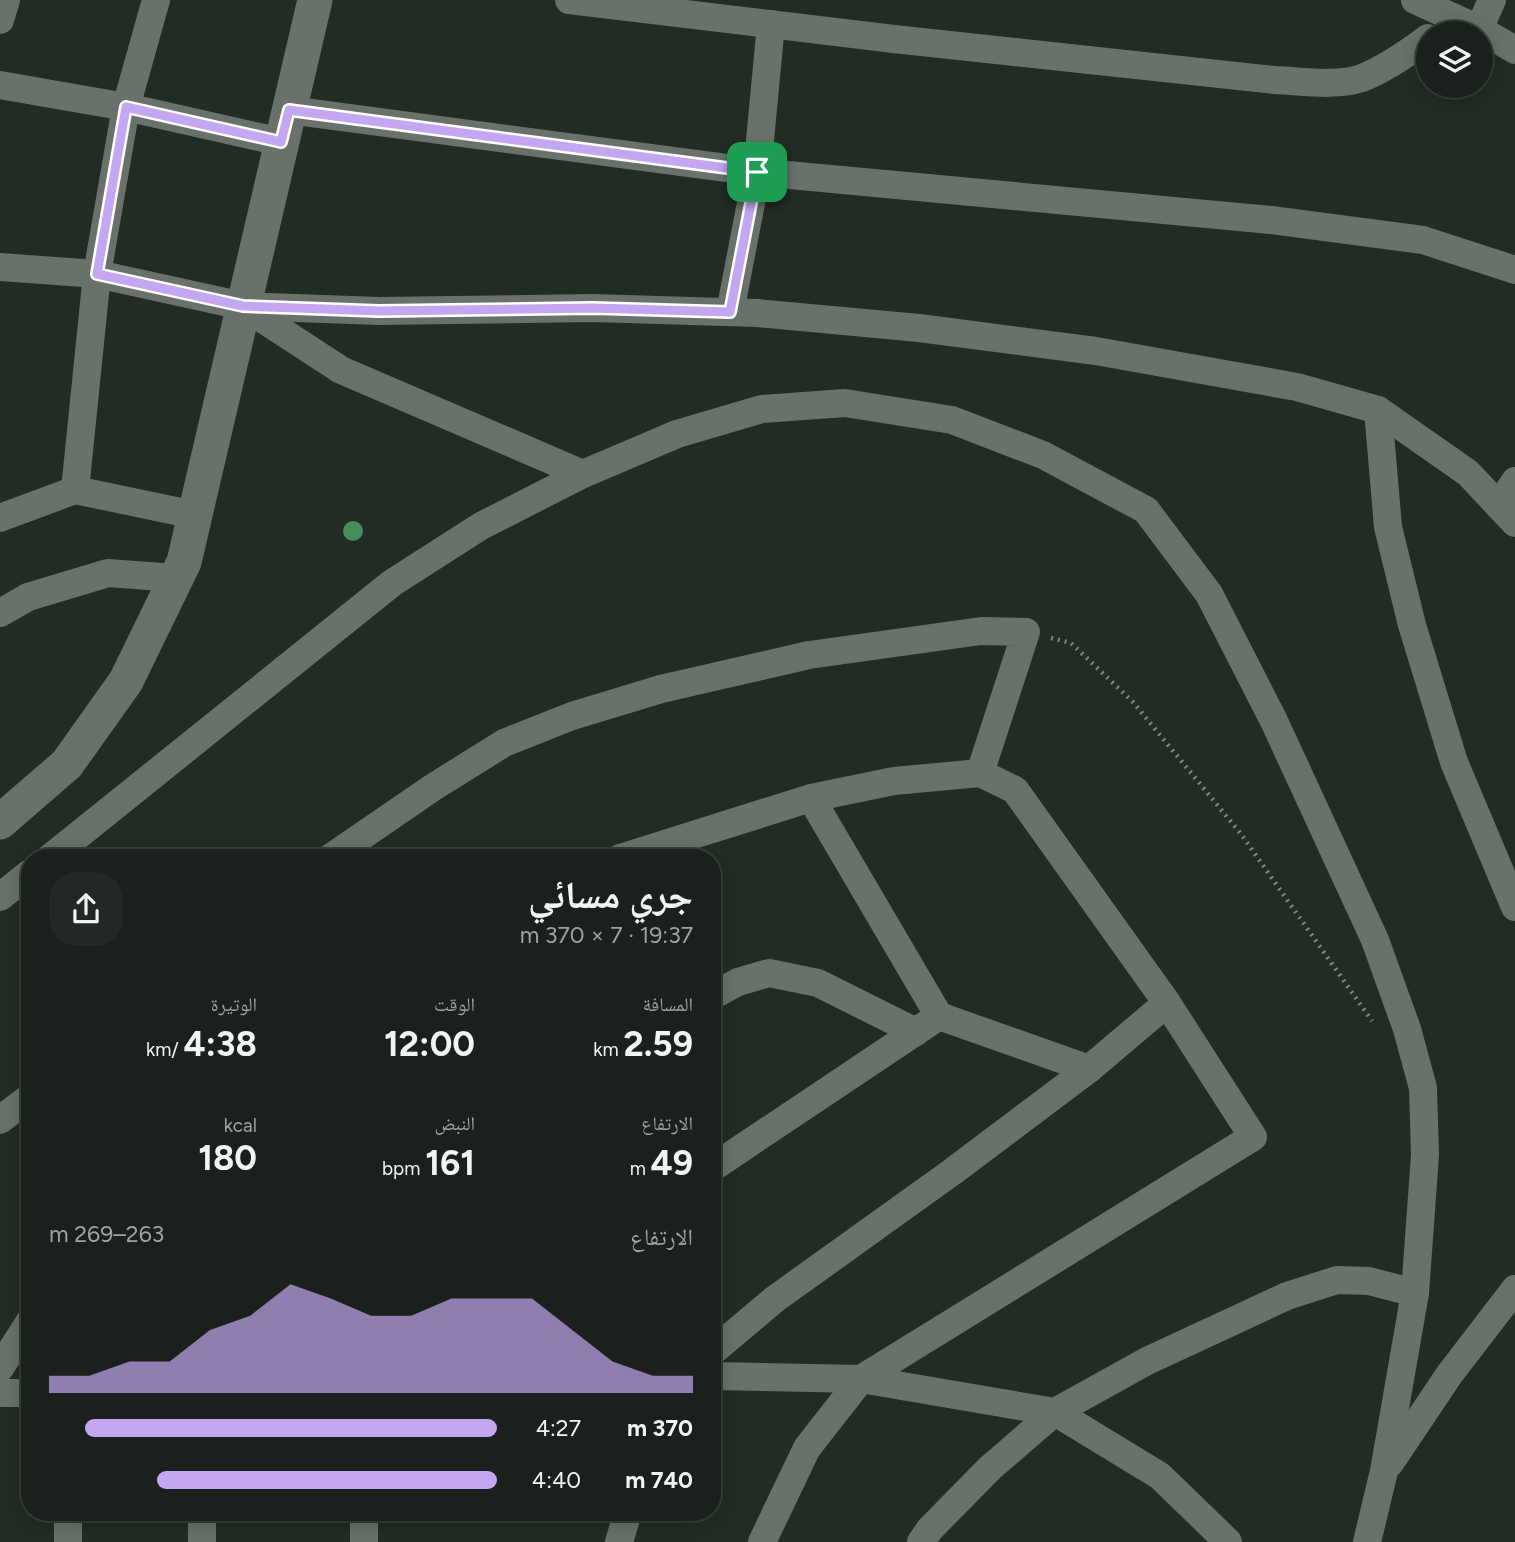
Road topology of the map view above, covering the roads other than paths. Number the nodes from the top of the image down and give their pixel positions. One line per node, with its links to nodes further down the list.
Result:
1 (6, 0): 7 (street)
2 (156, 0): 15 (street)
3 (316, 0): 16 (street)
4 (569, 0): 10 (street)
5 (1415, 0): 8 (street)
6 (1492, 0): 9 (street)
7 (0, 20)
8 (1447, 21)
9 (1464, 21)
10 (771, 24): 12 (street); 17 (street)
11 (1493, 41): 13 (street)
12 (1416, 47)
13 (1515, 50)
14 (0, 85): 15 (street)
15 (126, 107): 16 (street); 20 (street)
16 (285, 126): 17 (street); 21 (street)
17 (757, 172): 19 (street); 22 (street)
18 (0, 267): 20 (street)
19 (1515, 270)
20 (97, 274): 21 (street); 26 (street)
21 (243, 306): 22 (street); 24 (street); 28 (street)
22 (730, 312): 23 (street)
23 (1378, 410): 27 (street); 40 (street)
24 (583, 474): 35 (street); 50 (street)
25 (1515, 481): 27 (street)
26 (75, 490): 28 (street); 29 (street)
27 (1507, 514)
28 (195, 515): 30 (street)
29 (0, 518)
30 (176, 578): 31 (street); 34 (street)
31 (0, 613)
32 (980, 773): 33 (street); 36 (street); 42 (street)
33 (811, 798): 37 (street); 43 (street)
34 (0, 822)
35 (61, 849)
36 (343, 849)
37 (649, 849)
38 (21, 880): 39 (street)
39 (0, 897)
40 (1515, 907)
41 (721, 991): 44 (street)
42 (1167, 1003): 45 (street); 55 (street)
43 (939, 1016): 44 (street); 45 (street)
44 (916, 1032): 48 (street)
45 (1089, 1069): 52 (street)
46 (21, 1104): 47 (street)
47 (0, 1120)
48 (721, 1162)
49 (1515, 1289): 59 (street)
50 (1415, 1293): 58 (street); 59 (street)
51 (21, 1335): 53 (street)
52 (721, 1344)
53 (0, 1368)
54 (721, 1376): 55 (street)
55 (861, 1379): 58 (street); 68 (street)
56 (0, 1393): 57 (street)
57 (21, 1393)
58 (1055, 1412): 69 (street); 70 (street)
59 (1384, 1471): 71 (street)
60 (68, 1521): 64 (street)
61 (202, 1521): 65 (street)
62 (363, 1521): 66 (street)
63 (625, 1521): 67 (street)
64 (68, 1542)
65 (202, 1542)
66 (364, 1542)
67 (619, 1542)
68 (762, 1542)
69 (921, 1542)
70 (1228, 1542)
71 (1367, 1542)

